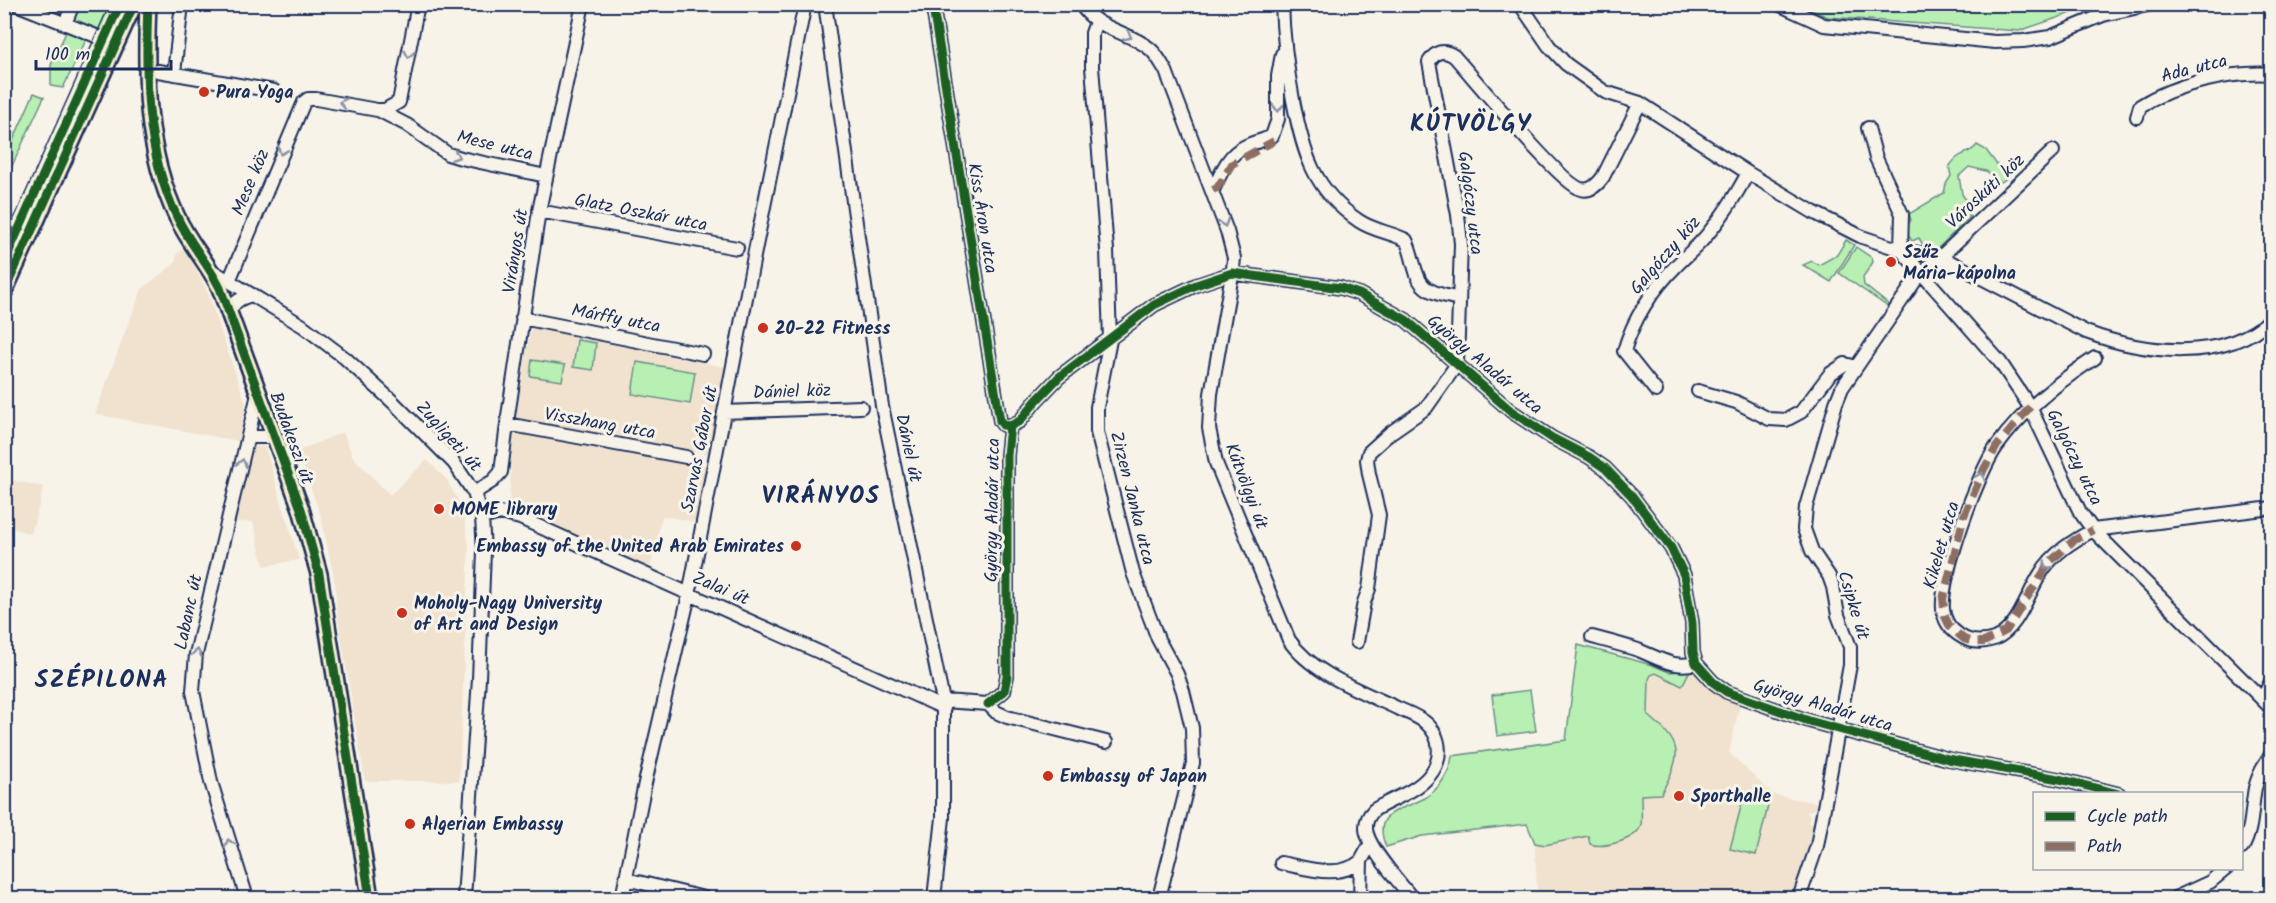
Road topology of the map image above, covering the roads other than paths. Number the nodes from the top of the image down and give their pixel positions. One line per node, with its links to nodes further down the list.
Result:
1 (16, 4): 17 (street)
2 (73, 4): 17 (street)
3 (134, 4): 18 (main road)
4 (148, 4): 39 (main road, Budakeszi út)
5 (182, 4): 21 (street)
6 (418, 4): 25 (street, one-way to 25)
7 (583, 4): 33 (street, Virányos út)
8 (805, 4): 59 (street, Szarvas Gábor út)
9 (825, 4): 76 (street, Dániel út)
10 (1081, 4): 16 (street, Kútvölgyi út)
11 (1282, 4): 19 (street)
12 (1521, 4): 26 (street)
13 (1778, 4): 14 (street)
14 (2152, 4)
15 (930, 6): 61 (street, Kiss Áron utca)
16 (1096, 22): 34 (street, Kútvölgyi út, one-way to 34); 49 (street, Zirzen Janka utca)
17 (65, 24): 18 (street)
18 (116, 44): 43 (main road)
19 (1284, 50): 34 (street, one-way to 34); 45 (street)
20 (158, 71): 21 (street)
21 (174, 73): 23 (street)
22 (2271, 74): 28 (street, Ada utca)
23 (274, 91)
24 (308, 99): 27 (street, Mese utca, one-way to 24); 42 (street, Mese köz, one-way to 42)
25 (399, 102): 27 (street, Mese utca); 29 (street)
26 (1640, 103): 32 (street); 45 (street, Galgóczy utca)
27 (377, 110): 29 (street, Mese utca)
28 (2137, 117)
29 (407, 125): 33 (street, Mese utca, one-way to 33)
30 (1868, 128): 37 (street)
31 (2054, 151): 38 (street, Városkúti köz)
32 (1748, 173): 37 (street); 54 (street, Galgóczy köz)
33 (546, 176): 35 (street, Virányos út)
34 (1213, 190): 40 (street, Kútvölgyi út, one-way to 40)
35 (539, 211): 36 (street, Glatz Oszkár utca); 47 (street, Virányos út)
36 (737, 248)
37 (1901, 250): 38 (street); 41 (street, Galgóczy utca)
38 (1941, 257): 41 (street, Városkúti köz); 48 (street)
39 (212, 270): 42 (street, Zugligeti út); 46 (main road, Budakeszi út)
40 (1232, 273): 49 (street, György Aladár utca); 52 (street, György Aladár utca); 83 (street, Kútvölgyi út)
41 (1922, 274): 53 (street, Csipke út); 58 (street, Galgóczy utca)
42 (229, 281): 44 (street, Zugligeti út)
43 (4, 292)
44 (253, 295): 46 (street); 65 (street, Zugligeti út)
45 (1459, 298): 52 (street, Galgóczy utca)
46 (229, 312): 56 (main road, Budakeszi út)
47 (522, 318): 50 (street, Márffy utca); 60 (street, Virányos út)
48 (2271, 318)
49 (1110, 340): 61 (street, György Aladár utca); 95 (street, Zirzen Janka utca)
50 (704, 354)
51 (2096, 358): 58 (street, Kikelet utca)
52 (1457, 364): 71 (street); 72 (street, György Aladár utca)
53 (1856, 367): 55 (street); 78 (street, Csipke út)
54 (1656, 391)
55 (1698, 391)
56 (258, 394): 62 (street, Labanc út); 63 (main road, Budakeszi út)
57 (861, 407): 59 (street, Dániel köz)
58 (2030, 407): 68 (street, Galgóczy utca); 68 (street, Kikelet utca, one-way to 58)
59 (724, 412): 69 (street, Szarvas Gábor út)
60 (507, 424): 64 (street, Visszhang utca); 65 (street, Virányos út)
61 (1010, 426): 75 (street, György Aladár utca)
62 (248, 437): 63 (street); 89 (street, Labanc út, one-way to 62)
63 (275, 437): 90 (main road, Budakeszi út)
64 (686, 457)
65 (474, 493): 67 (street, Zugligeti út)
66 (2271, 508): 68 (street, Kikelet utca)
67 (482, 518): 69 (street, Zalai út); 91 (street, Zugligeti út)
68 (2093, 530): 74 (street, Galgóczy utca)
69 (689, 595): 76 (street, Zalai út); 88 (street, Szarvas Gábor út)
70 (1592, 637): 72 (street)
71 (1357, 642)
72 (1696, 663): 78 (street, György Aladár utca)
73 (2271, 680): 74 (street)
74 (2262, 699): 77 (street, Galgóczy utca)
75 (988, 704): 76 (street, Zalai út); 79 (street, Zalai út)
76 (943, 705): 94 (street, Dániel út)
77 (2271, 709)
78 (1839, 729): 81 (street, György Aladár utca); 98 (street, Csipke út)
79 (1106, 742)
80 (2271, 753): 82 (street)
81 (2111, 792)
82 (2246, 823): 84 (street)
83 (1371, 843): 85 (street); 97 (street)
84 (2243, 845)
85 (1361, 861): 86 (street); 96 (street)
86 (1281, 863)
87 (2225, 870): 99 (street)
88 (626, 879): 92 (street, Szarvas Gábor út); 93 (street)
89 (247, 898)
90 (370, 898)
91 (464, 898)
92 (621, 898)
93 (704, 898)
94 (934, 898)
95 (1160, 898)
96 (1360, 898)
97 (1412, 898)
98 (1798, 898)
99 (2175, 898)

